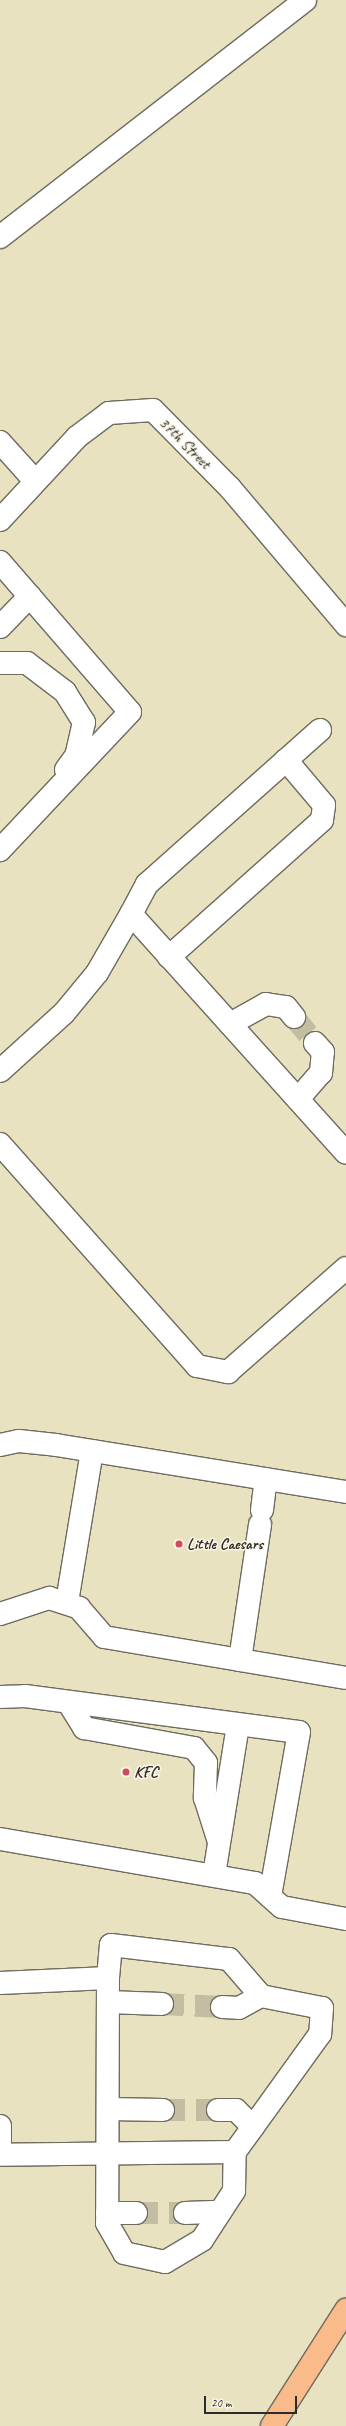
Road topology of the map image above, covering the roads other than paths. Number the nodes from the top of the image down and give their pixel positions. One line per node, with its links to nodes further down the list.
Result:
1 (305, 0): 2 (street)
2 (0, 237)
3 (0, 442): 4 (street)
4 (35, 481): 5 (street, 37th Street); 8 (street, 37th Street)
5 (0, 520)
6 (0, 562): 7 (street)
7 (30, 596): 9 (street); 13 (street)
8 (346, 625)
9 (0, 627)
10 (0, 663): 13 (street)
11 (320, 730): 12 (street)
12 (286, 760): 15 (street); 16 (street)
13 (30, 819): 14 (street)
14 (0, 850)
15 (131, 914): 16 (street); 20 (street)
16 (170, 957): 18 (street)
17 (294, 1017): 18 (street)
18 (230, 1024): 21 (street)
19 (315, 1043): 21 (street)
20 (0, 1071)
21 (298, 1099): 23 (street)
22 (0, 1144): 24 (street)
23 (346, 1153)
24 (346, 1268)
25 (0, 1446): 26 (street)
26 (92, 1451): 27 (street); 29 (street)
27 (266, 1479): 28 (street); 31 (street)
28 (346, 1492)
29 (67, 1602): 30 (street); 31 (street)
30 (0, 1614)
31 (240, 1660): 32 (street)
32 (346, 1678)
33 (0, 1697): 34 (street)
34 (68, 1702): 35 (street); 37 (street)
35 (238, 1725): 37 (street); 39 (street)
36 (0, 1838): 38 (street)
37 (219, 1842): 38 (street)
38 (214, 1875): 39 (street)
39 (270, 1896): 40 (street)
40 (346, 1919)
41 (108, 1978): 42 (street); 43 (street); 44 (street)
42 (0, 1984)
43 (261, 1996): 46 (street); 51 (street)
44 (108, 2002): 45 (street); 47 (street)
45 (162, 2004)
46 (222, 2007)
47 (109, 2109): 48 (street); 53 (street)
48 (163, 2110)
49 (218, 2110): 51 (street)
50 (0, 2126): 52 (street)
51 (253, 2127): 54 (street)
52 (0, 2142)
53 (109, 2152): 54 (street); 55 (street); 59 (street)
54 (235, 2152): 56 (street)
55 (0, 2155)
56 (220, 2212): 58 (street); 59 (street)
57 (136, 2213): 59 (street)
58 (185, 2213)
59 (107, 2214)
60 (346, 2310): 61 (highway)
61 (272, 2426)

